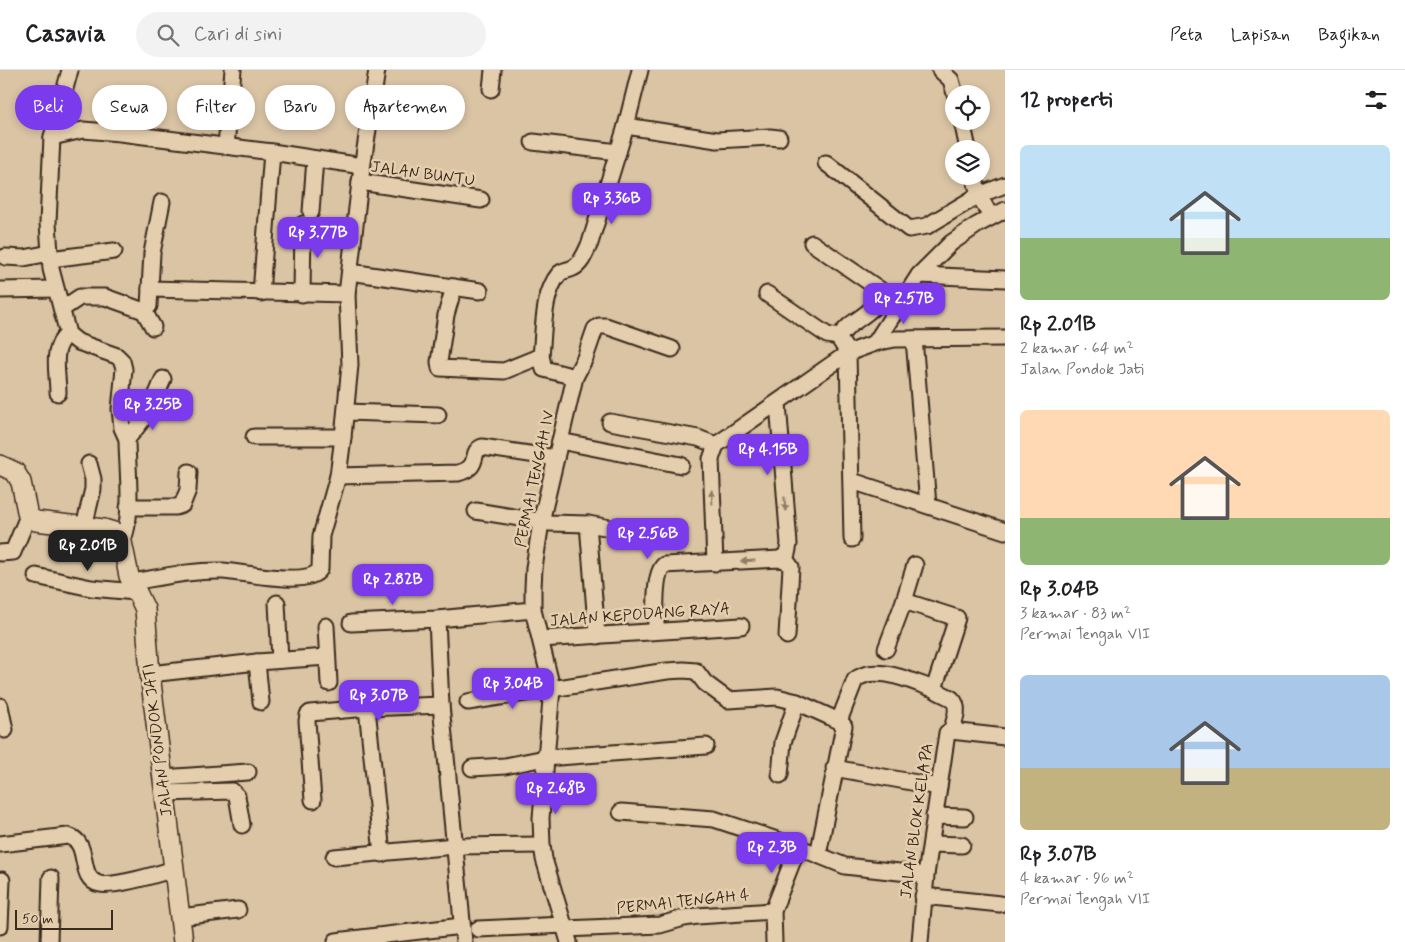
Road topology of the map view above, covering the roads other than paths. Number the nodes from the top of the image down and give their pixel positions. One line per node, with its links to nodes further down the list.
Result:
1 (70, 70): 10 (street)
2 (233, 70): 13 (street)
3 (377, 70): 18 (street)
4 (493, 70): 8 (street)
5 (640, 70): 9 (street)
6 (940, 70): 7 (street)
7 (952, 85)
8 (490, 89)
9 (626, 126): 11 (street); 15 (street)
10 (52, 136): 13 (street); 29 (street)
11 (779, 138)
12 (534, 142): 15 (street)
13 (226, 146): 14 (street)
14 (272, 152): 16 (street); 39 (street)
15 (618, 152): 52 (street)
16 (315, 159): 18 (street); 40 (street)
17 (826, 163): 22 (street)
18 (362, 166): 19 (street)
19 (360, 182): 23 (street, JALAN BUNTU); 31 (street)
20 (976, 185): 22 (street)
21 (1005, 185): 22 (street)
22 (979, 195): 26 (street)
23 (481, 200)
24 (162, 202): 37 (street)
25 (1005, 210): 26 (street)
26 (990, 217): 32 (street)
27 (812, 243): 50 (street)
28 (114, 251): 29 (street)
29 (50, 256): 30 (street); 35 (street)
30 (5, 258)
31 (350, 272): 34 (street); 41 (street)
32 (918, 276): 33 (street); 49 (street)
33 (1005, 279)
34 (454, 287): 38 (street); 52 (street)
35 (56, 289): 36 (street); 43 (street)
36 (0, 290)
37 (150, 290): 39 (street); 44 (street)
38 (480, 291)
39 (262, 293): 40 (street)
40 (302, 294): 41 (street)
41 (347, 294): 57 (street)
42 (768, 294): 50 (street)
43 (62, 309): 44 (street); 46 (street)
44 (144, 311): 45 (street)
45 (153, 327)
46 (68, 334): 55 (street); 62 (street)
47 (1005, 338): 48 (street)
48 (914, 340): 49 (street); 72 (street)
49 (875, 343): 50 (street)
50 (843, 345): 56 (street); 71 (street)
51 (672, 349): 53 (street, PERMAI TENGAH IV)
52 (541, 356): 53 (street)
53 (575, 377): 63 (street, PERMAI TENGAH IV)
54 (163, 379): 62 (street)
55 (58, 392)
56 (778, 403): 64 (street); 84 (street, one-way to 84)
57 (346, 412): 58 (street); 60 (street)
58 (438, 415)
59 (610, 422): 64 (street)
60 (343, 436): 61 (street); 70 (street)
61 (254, 437)
62 (127, 439): 73 (street)
63 (560, 441): 65 (street, PERMAI TENGAH IV); 68 (street)
64 (716, 445): 85 (street, one-way to 64)
65 (556, 458): 70 (street); 76 (street, PERMAI TENGAH IV)
66 (89, 464): 78 (street)
67 (0, 465): 75 (street)
68 (681, 465)
69 (189, 472): 73 (street)
70 (338, 476): 88 (street)
71 (852, 481): 72 (street); 81 (street)
72 (928, 505): 79 (street)
73 (128, 507): 82 (street)
74 (476, 511): 76 (street)
75 (28, 516): 78 (street); 83 (street)
76 (541, 522): 77 (street); 91 (street, PERMAI TENGAH IV)
77 (588, 524): 80 (street); 97 (street)
78 (84, 527): 82 (street)
79 (1005, 531)
80 (656, 536)
81 (852, 539)
82 (122, 542): 88 (street, JALAN PONDOK JATI)
83 (0, 553)
84 (780, 559): 85 (street, one-way to 85); 98 (street)
85 (716, 563): 96 (street)
86 (915, 565): 89 (street)
87 (36, 576): 88 (street)
88 (134, 587): 104 (street, JALAN PONDOK JATI)
89 (904, 601): 100 (street); 107 (street)
90 (277, 603): 102 (street)
91 (533, 610): 92 (street); 99 (street, PERMAI TENGAH IV)
92 (437, 619): 93 (street); 111 (street)
93 (351, 623)
94 (326, 626): 101 (street)
95 (741, 626): 96 (street, JALAN KEPODANG RAYA)
96 (656, 631): 97 (street, JALAN KEPODANG RAYA)
97 (597, 636): 99 (street, JALAN KEPODANG RAYA)
98 (787, 636)
99 (541, 640): 106 (street, PERMAI TENGAH IV)
100 (886, 649)
101 (327, 657): 102 (street); 105 (street)
102 (280, 660): 103 (street)
103 (257, 662): 104 (street); 108 (street)
104 (150, 674): 124 (street, JALAN PONDOK JATI)
105 (329, 683)
106 (552, 688): 109 (street); 110 (street); 119 (street, PERMAI TENGAH IV)
107 (934, 689): 114 (street); 116 (street)
108 (262, 702)
109 (468, 702)
110 (797, 702): 114 (street); 123 (street)
111 (441, 704): 113 (street); 135 (street)
112 (0, 706): 115 (street)
113 (366, 708): 126 (street); 137 (street)
114 (839, 721): 121 (street)
115 (5, 730)
116 (951, 731): 117 (street, JALAN BLOK KELAPA); 125 (street, JALAN BLOK KELAPA)
117 (1005, 737)
118 (706, 746): 119 (street)
119 (545, 758): 120 (street); 132 (street, PERMAI TENGAH IV)
120 (472, 768)
121 (834, 768): 125 (street); 138 (street)
122 (248, 772): 124 (street)
123 (780, 775)
124 (163, 786): 130 (street); 140 (street, JALAN PONDOK JATI)
125 (939, 787): 128 (street, JALAN BLOK KELAPA)
126 (313, 800)
127 (621, 812): 136 (street)
128 (934, 816): 129 (street); 133 (street, JALAN BLOK KELAPA)
129 (965, 817)
130 (242, 824)
131 (0, 844): 140 (street)
132 (542, 844): 135 (street); 152 (street, PERMAI TENGAH IV)
133 (931, 844): 134 (street); 141 (street, JALAN BLOK KELAPA)
134 (962, 845)
135 (456, 846): 137 (street); 150 (street)
136 (798, 847): 138 (street); 147 (street)
137 (382, 854): 139 (street)
138 (818, 855): 141 (street)
139 (334, 857)
140 (174, 870): 148 (street, JALAN PONDOK JATI)
141 (926, 875): 144 (street, JALAN BLOK KELAPA)
142 (51, 878): 154 (street)
143 (2, 880): 149 (street)
144 (923, 896): 145 (street); 158 (street, JALAN BLOK KELAPA)
145 (1000, 904)
146 (238, 910): 148 (street)
147 (773, 911): 152 (street, PERMAI TENGAH 4); 157 (street)
148 (180, 917): 155 (street, JALAN PONDOK JATI)
149 (0, 926)
150 (462, 926): 153 (street); 156 (street)
151 (478, 929): 152 (street, PERMAI TENGAH 4)
152 (566, 932)
153 (336, 941)
154 (49, 942)
155 (183, 942)
156 (464, 942)
157 (774, 942)
158 (920, 942)

